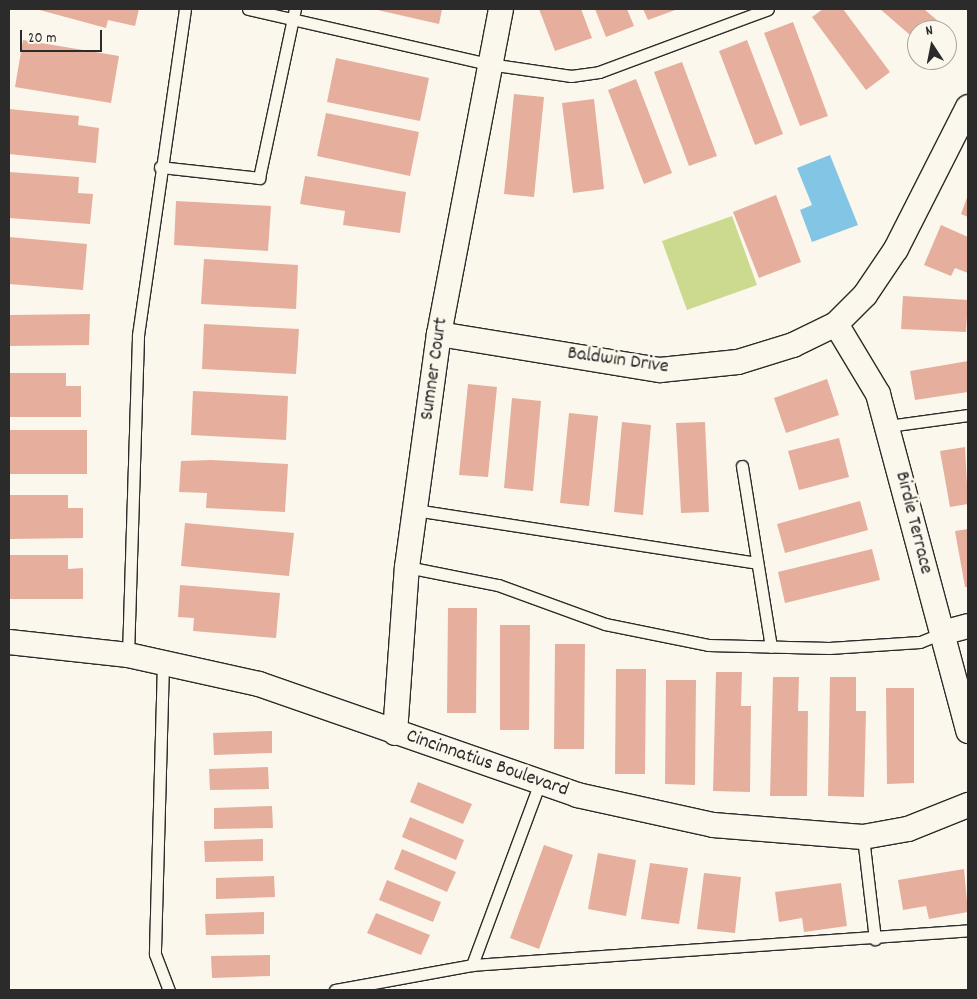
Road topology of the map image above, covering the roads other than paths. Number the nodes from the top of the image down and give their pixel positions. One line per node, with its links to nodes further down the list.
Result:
1 (185, 9): 8 (lane)
2 (248, 9): 5 (lane)
3 (501, 9): 6 (street, Sumner Court)
4 (768, 9): 6 (lane)
5 (293, 14): 6 (lane); 8 (lane)
6 (489, 64): 10 (street, Sumner Court)
7 (968, 107): 9 (street, Baldwin Drive)
8 (160, 167): 21 (lane)
9 (836, 324): 10 (street, Baldwin Drive); 12 (street, Birdie Terrace)
10 (439, 334): 14 (street, Sumner Court)
11 (968, 415): 12 (lane)
12 (888, 426): 18 (street, Birdie Terrace)
13 (742, 466): 15 (lane)
14 (415, 510): 15 (lane); 16 (street, Sumner Court)
15 (757, 563): 20 (lane)
16 (407, 567): 20 (lane); 24 (street, Sumner Court)
17 (968, 626): 18 (street)
18 (942, 633): 20 (lane); 23 (street, Birdie Terrace)
19 (9, 642): 21 (street, Cincinnatius Boulevard)
20 (771, 647)
21 (128, 655): 22 (street, Cincinnatius Boulevard)
22 (163, 663): 24 (street, Cincinnatius Boulevard); 31 (lane)
23 (968, 730)
24 (395, 733): 25 (street, Cincinnatius Boulevard)
25 (540, 782): 27 (street, Cincinnatius Boulevard); 30 (lane)
26 (968, 805): 27 (street, Cincinnatius Boulevard)
27 (863, 837): 29 (lane)
28 (968, 930): 29 (lane)
29 (875, 939): 30 (lane)
30 (472, 966): 32 (lane)
31 (169, 990)
32 (335, 990)

